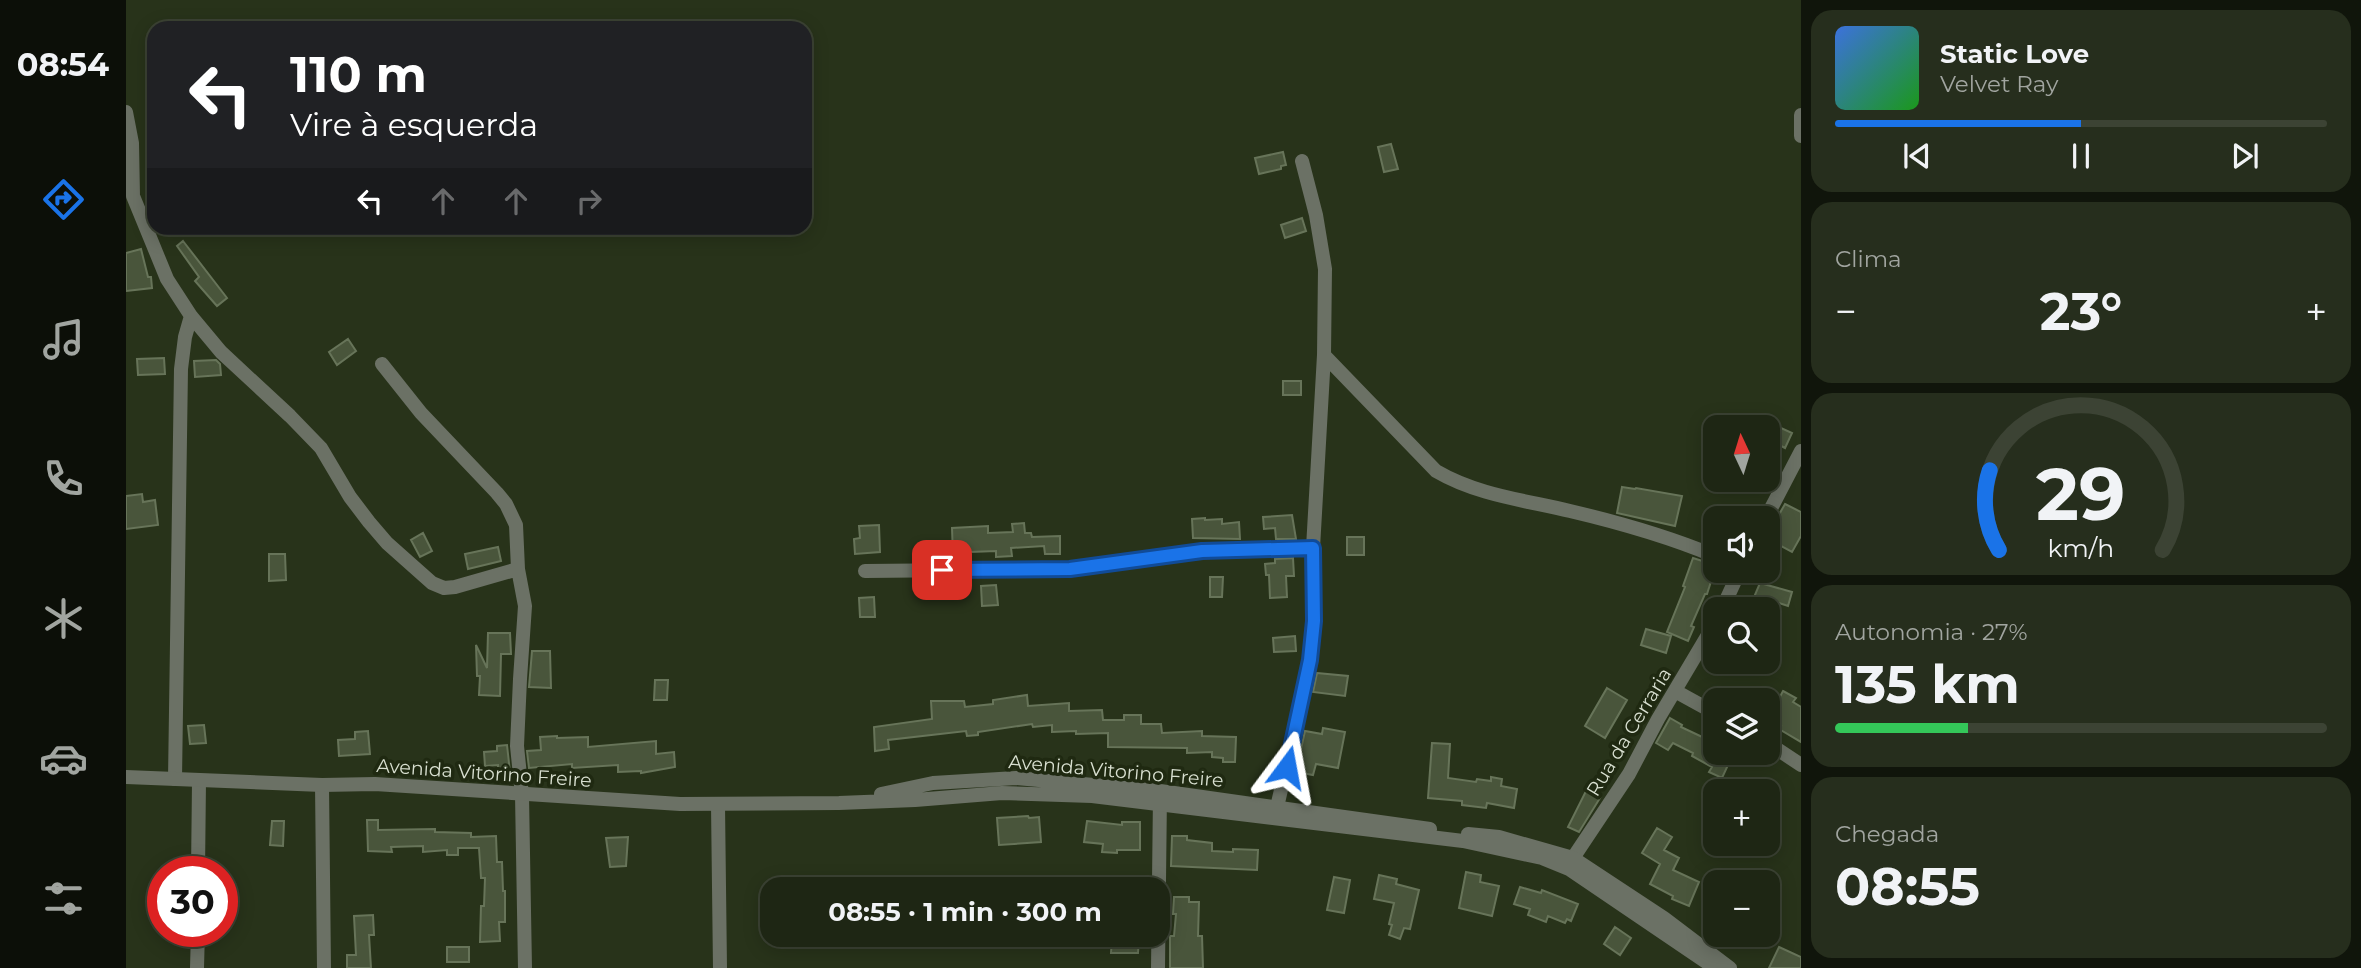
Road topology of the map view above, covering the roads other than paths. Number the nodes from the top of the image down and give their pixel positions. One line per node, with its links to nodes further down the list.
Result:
1 (126, 112): 5 (street)
2 (1801, 115): 3 (street)
3 (1801, 136)
4 (1302, 161): 9 (street)
5 (130, 195): 6 (street)
6 (147, 234)
7 (148, 235): 8 (street)
8 (191, 316): 15 (street); 23 (street)
9 (1324, 355): 13 (street); 14 (street)
10 (382, 363): 15 (street)
11 (1801, 451): 12 (street)
12 (1772, 506)
13 (1313, 548): 16 (street); 29 (street)
14 (1703, 551)
15 (518, 569): 26 (street)
16 (865, 571)
17 (1703, 643): 18 (street, Rua da Cerraria)
18 (1675, 691): 19 (street); 31 (street, Rua da Cerraria)
19 (1703, 706)
20 (1780, 751): 21 (street)
21 (1801, 765)
22 (126, 777): 23 (street, Avenida Vitorino Freire)
23 (175, 779): 24 (street, Avenida Vitorino Freire)
24 (199, 781): 25 (street, Avenida Vitorino Freire); 30 (street)
25 (322, 785): 26 (street, Avenida Vitorino Freire); 34 (street)
26 (522, 795): 28 (street, Avenida Vitorino Freire); 35 (street)
27 (1160, 797): 28 (street, Avenida Vitorino Freire); 29 (street, Avenida Vitorino Freire); 37 (street); 38 (street, Avenida Vitorino Freire)
28 (718, 805): 36 (street)
29 (1277, 807): 31 (street, Avenida Vitorino Freire)
30 (198, 856)
31 (1573, 858): 39 (street, Avenida Vitorino Freire)
32 (198, 947): 33 (street)
33 (197, 968)
34 (324, 968)
35 (525, 968)
36 (720, 968)
37 (1158, 968)
38 (1715, 968)
39 (1730, 968)

